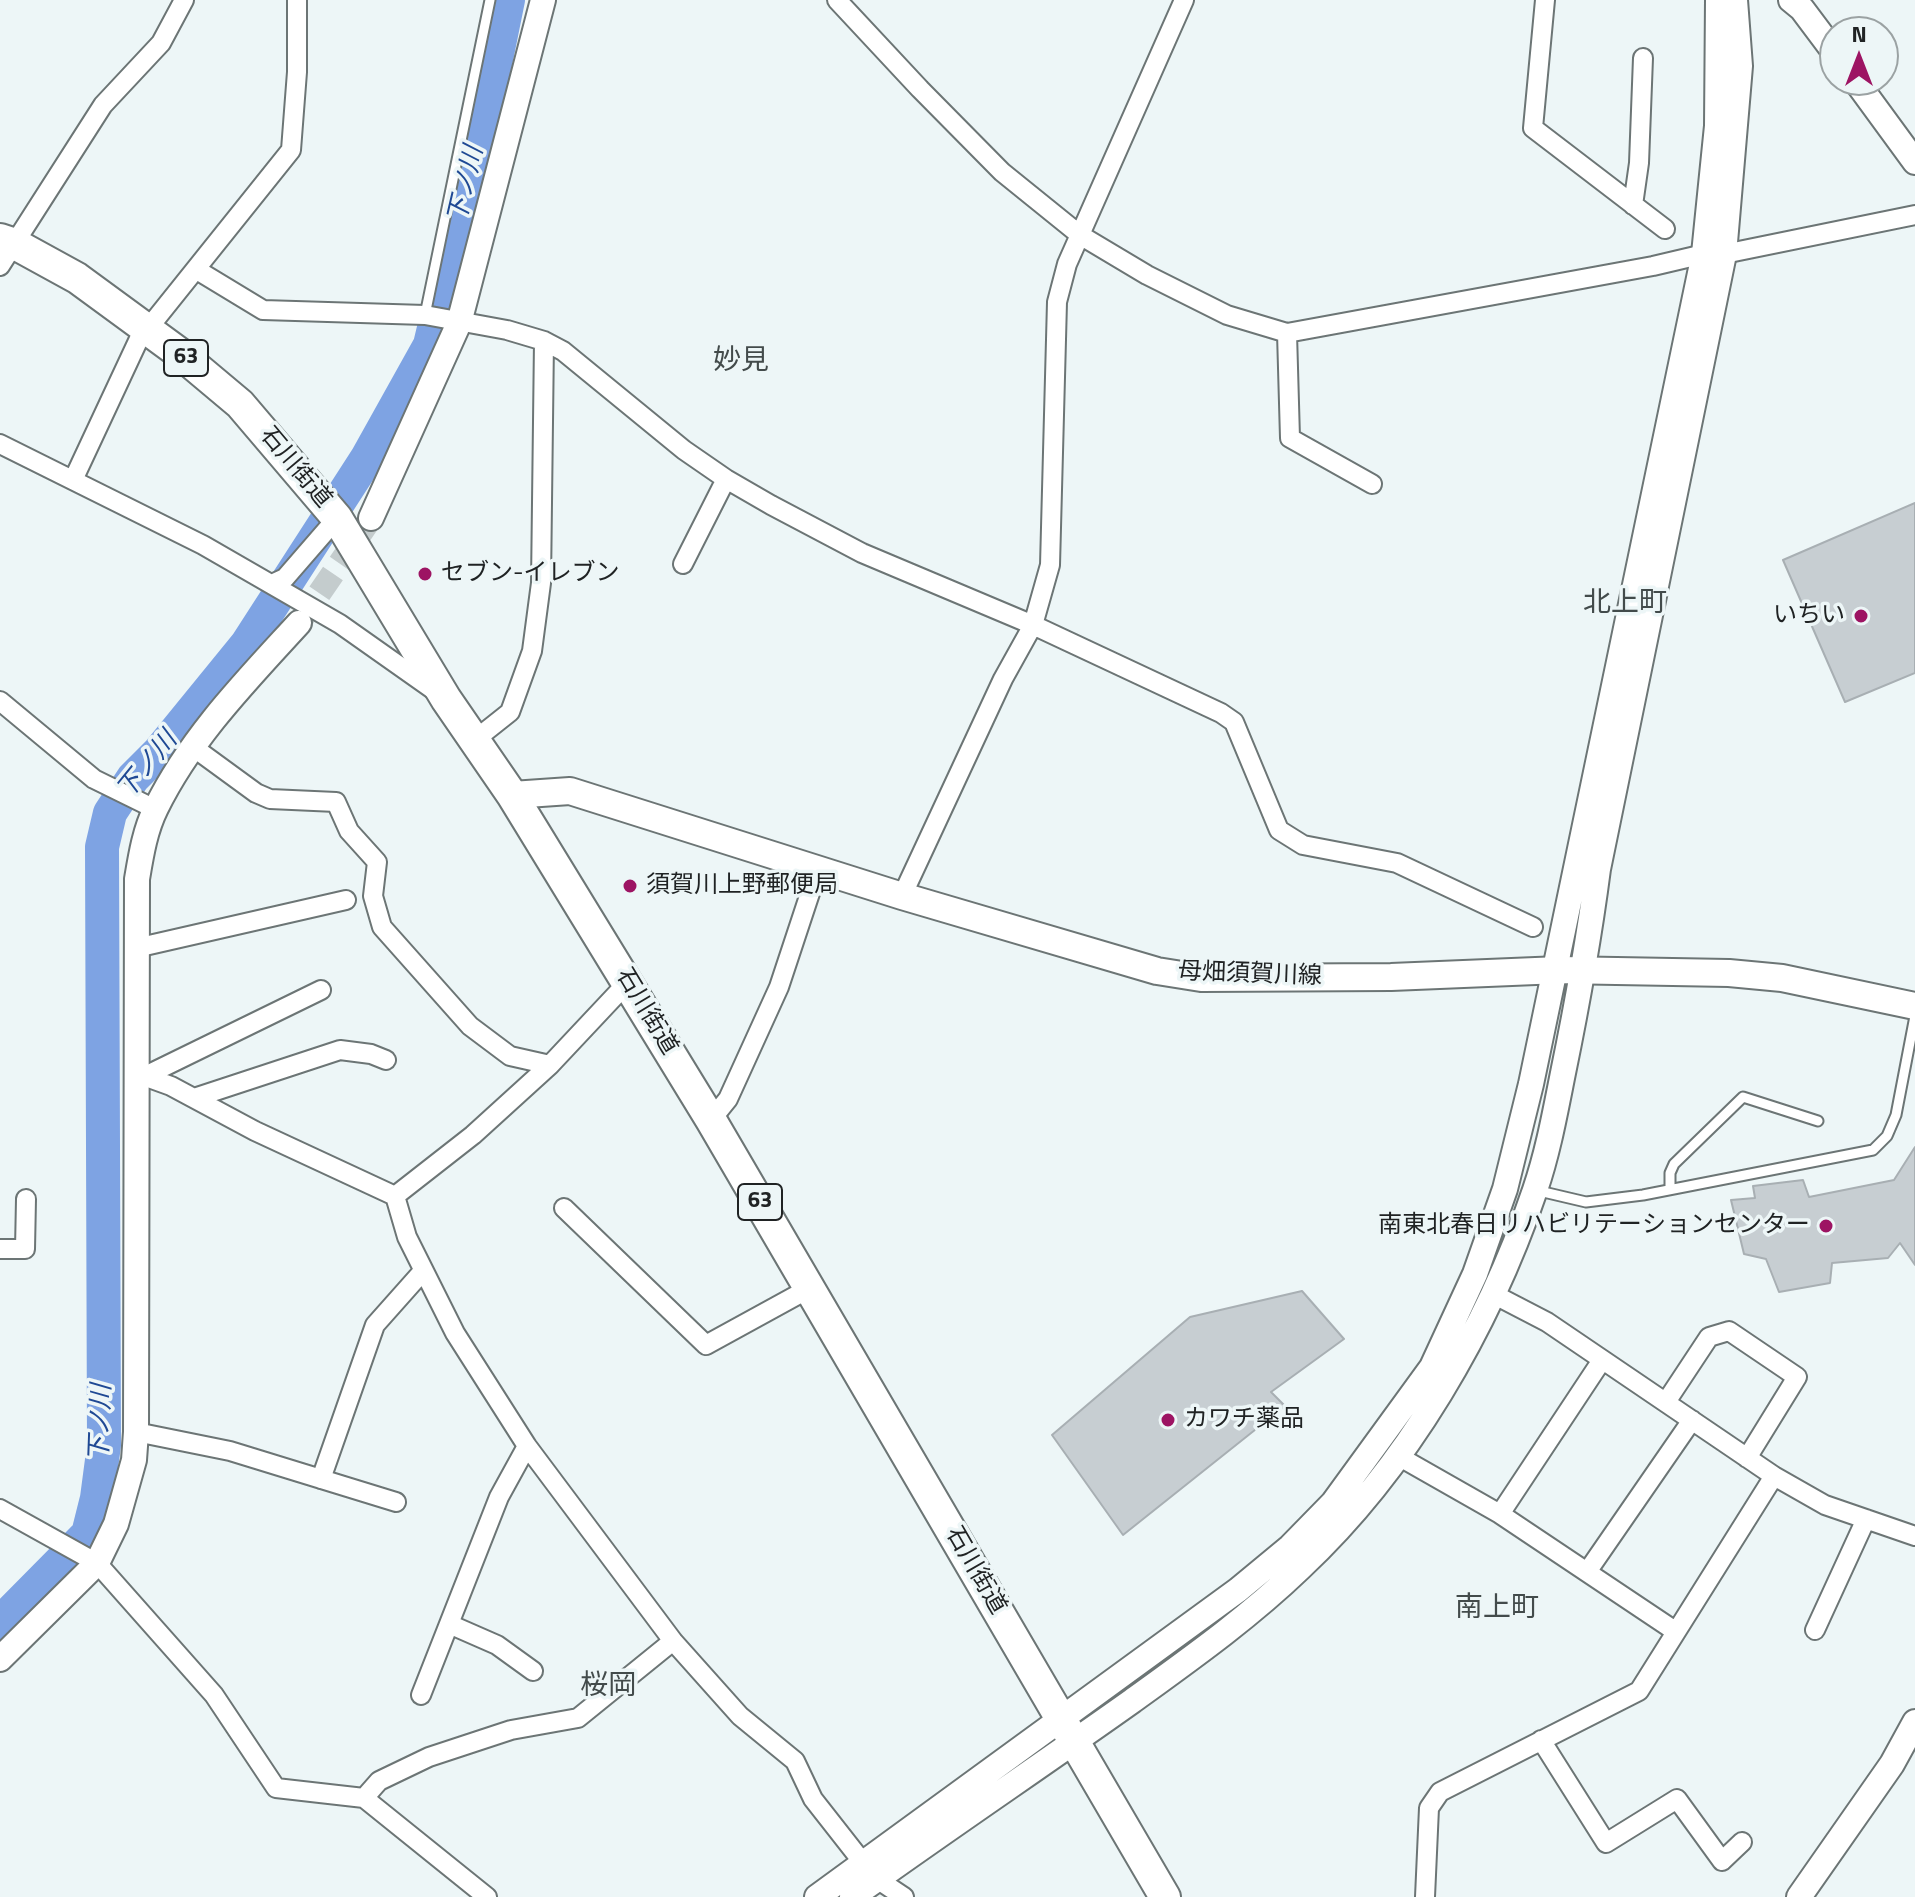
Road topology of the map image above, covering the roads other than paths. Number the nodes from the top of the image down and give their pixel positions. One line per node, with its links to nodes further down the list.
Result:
1 (184, 0): 19 (street)
2 (297, 0): 21 (street)
3 (490, 0): 22 (lane)
4 (543, 0): 23 (street)
5 (837, 0): 18 (street)
6 (1184, 0): 18 (street)
7 (1545, 0): 15 (street)
8 (1718, 0): 20 (street)
9 (1735, 0): 20 (street)
10 (1791, 0): 11 (street)
11 (1819, 32)
12 (1643, 58): 15 (street)
13 (1867, 96): 14 (street)
14 (1915, 162)
15 (1633, 205): 17 (street)
16 (1915, 215): 20 (street)
17 (1665, 229)
18 (1080, 235): 25 (street); 36 (street)
19 (5, 250): 24 (main road, 石川街道 / 63)
20 (1714, 254): 25 (street); 48 (street); 48 (street)
21 (197, 270): 22 (street); 24 (street)
22 (425, 315): 23 (street)
23 (459, 323): 26 (street); 32 (street)
24 (147, 329): 28 (street); 31 (main road, 石川街道 / 63)
25 (1287, 333): 30 (street)
26 (544, 341): 29 (street); 39 (street)
27 (0, 444): 28 (street)
28 (74, 478): 34 (street)
29 (726, 479): 33 (street); 36 (street)
30 (1372, 484)
31 (337, 518): 34 (street); 37 (main road, 石川街道 / 63)
32 (371, 518)
33 (683, 564)
34 (272, 584): 37 (street)
35 (299, 623): 40 (street)
36 (1033, 625): 44 (street); 46 (street)
37 (446, 699): 39 (main road, 石川街道 / 63)
38 (0, 701): 42 (street)
39 (476, 739): 41 (main road, 石川街道 / 63)
40 (193, 747): 42 (street); 54 (street)
41 (512, 795): 43 (main road, 母畑須賀川線); 49 (main road, 石川街道 / 63)
42 (155, 809): 47 (street)
43 (818, 869): 44 (main road, 母畑須賀川線); 57 (street)
44 (902, 896): 48 (main road, 母畑須賀川線)
45 (346, 900): 47 (street)
46 (1533, 927)
47 (136, 948): 55 (street)
48 (1566, 971): 51 (main road, 母畑須賀川線); 60 (street); 92 (street)
49 (628, 982): 54 (street); 57 (main road, 石川街道 / 63)
50 (321, 990): 55 (street)
51 (1915, 1006)
52 (1915, 1016): 59 (lane)
53 (386, 1060): 56 (street)
54 (550, 1065): 61 (street)
55 (140, 1074): 56 (street); 71 (street)
56 (194, 1098): 61 (street)
57 (711, 1120): 66 (main road, 石川街道 / 63)
58 (1818, 1121): 59 (lane)
59 (1670, 1189): 60 (lane)
60 (1535, 1190): 67 (street)
61 (395, 1196): 65 (street)
62 (26, 1199): 64 (street)
63 (564, 1208): 66 (street)
64 (0, 1249)
65 (423, 1271): 72 (street); 76 (street)
66 (810, 1288): 92 (main road, 石川街道 / 63)
67 (1493, 1294): 68 (street); 73 (street)
68 (1602, 1360): 69 (street); 79 (street)
69 (1666, 1402): 70 (street); 74 (street)
70 (1692, 1420): 74 (street); 83 (street)
71 (136, 1432): 76 (street); 82 (street)
72 (527, 1446): 84 (street); 87 (street)
73 (1398, 1456): 79 (street); 92 (street)
74 (1747, 1458): 75 (street)
75 (1774, 1476): 80 (street); 86 (street)
76 (321, 1479): 77 (street)
77 (396, 1502)
78 (0, 1509): 82 (street)
79 (1500, 1514): 83 (street)
80 (1866, 1519): 81 (street); 85 (street)
81 (1915, 1536)
82 (92, 1560): 88 (street); 94 (street)
83 (1587, 1572): 86 (street)
84 (449, 1624): 89 (street); 90 (street)
85 (1815, 1630)
86 (1675, 1631): 93 (street)
87 (673, 1641): 94 (street); 96 (street)
88 (0, 1659)
89 (533, 1671)
90 (421, 1695)
91 (1915, 1722): 103 (street)
92 (1068, 1731): 96 (street); 101 (main road, 石川街道 / 63)
93 (1541, 1740): 95 (street); 102 (street)
94 (364, 1798): 97 (street)
95 (1742, 1842)
96 (870, 1872): 98 (street); 99 (street); 100 (street)
97 (487, 1897)
98 (817, 1897)
99 (852, 1897)
100 (904, 1897)
101 (1165, 1897)
102 (1425, 1897)
103 (1799, 1897)

